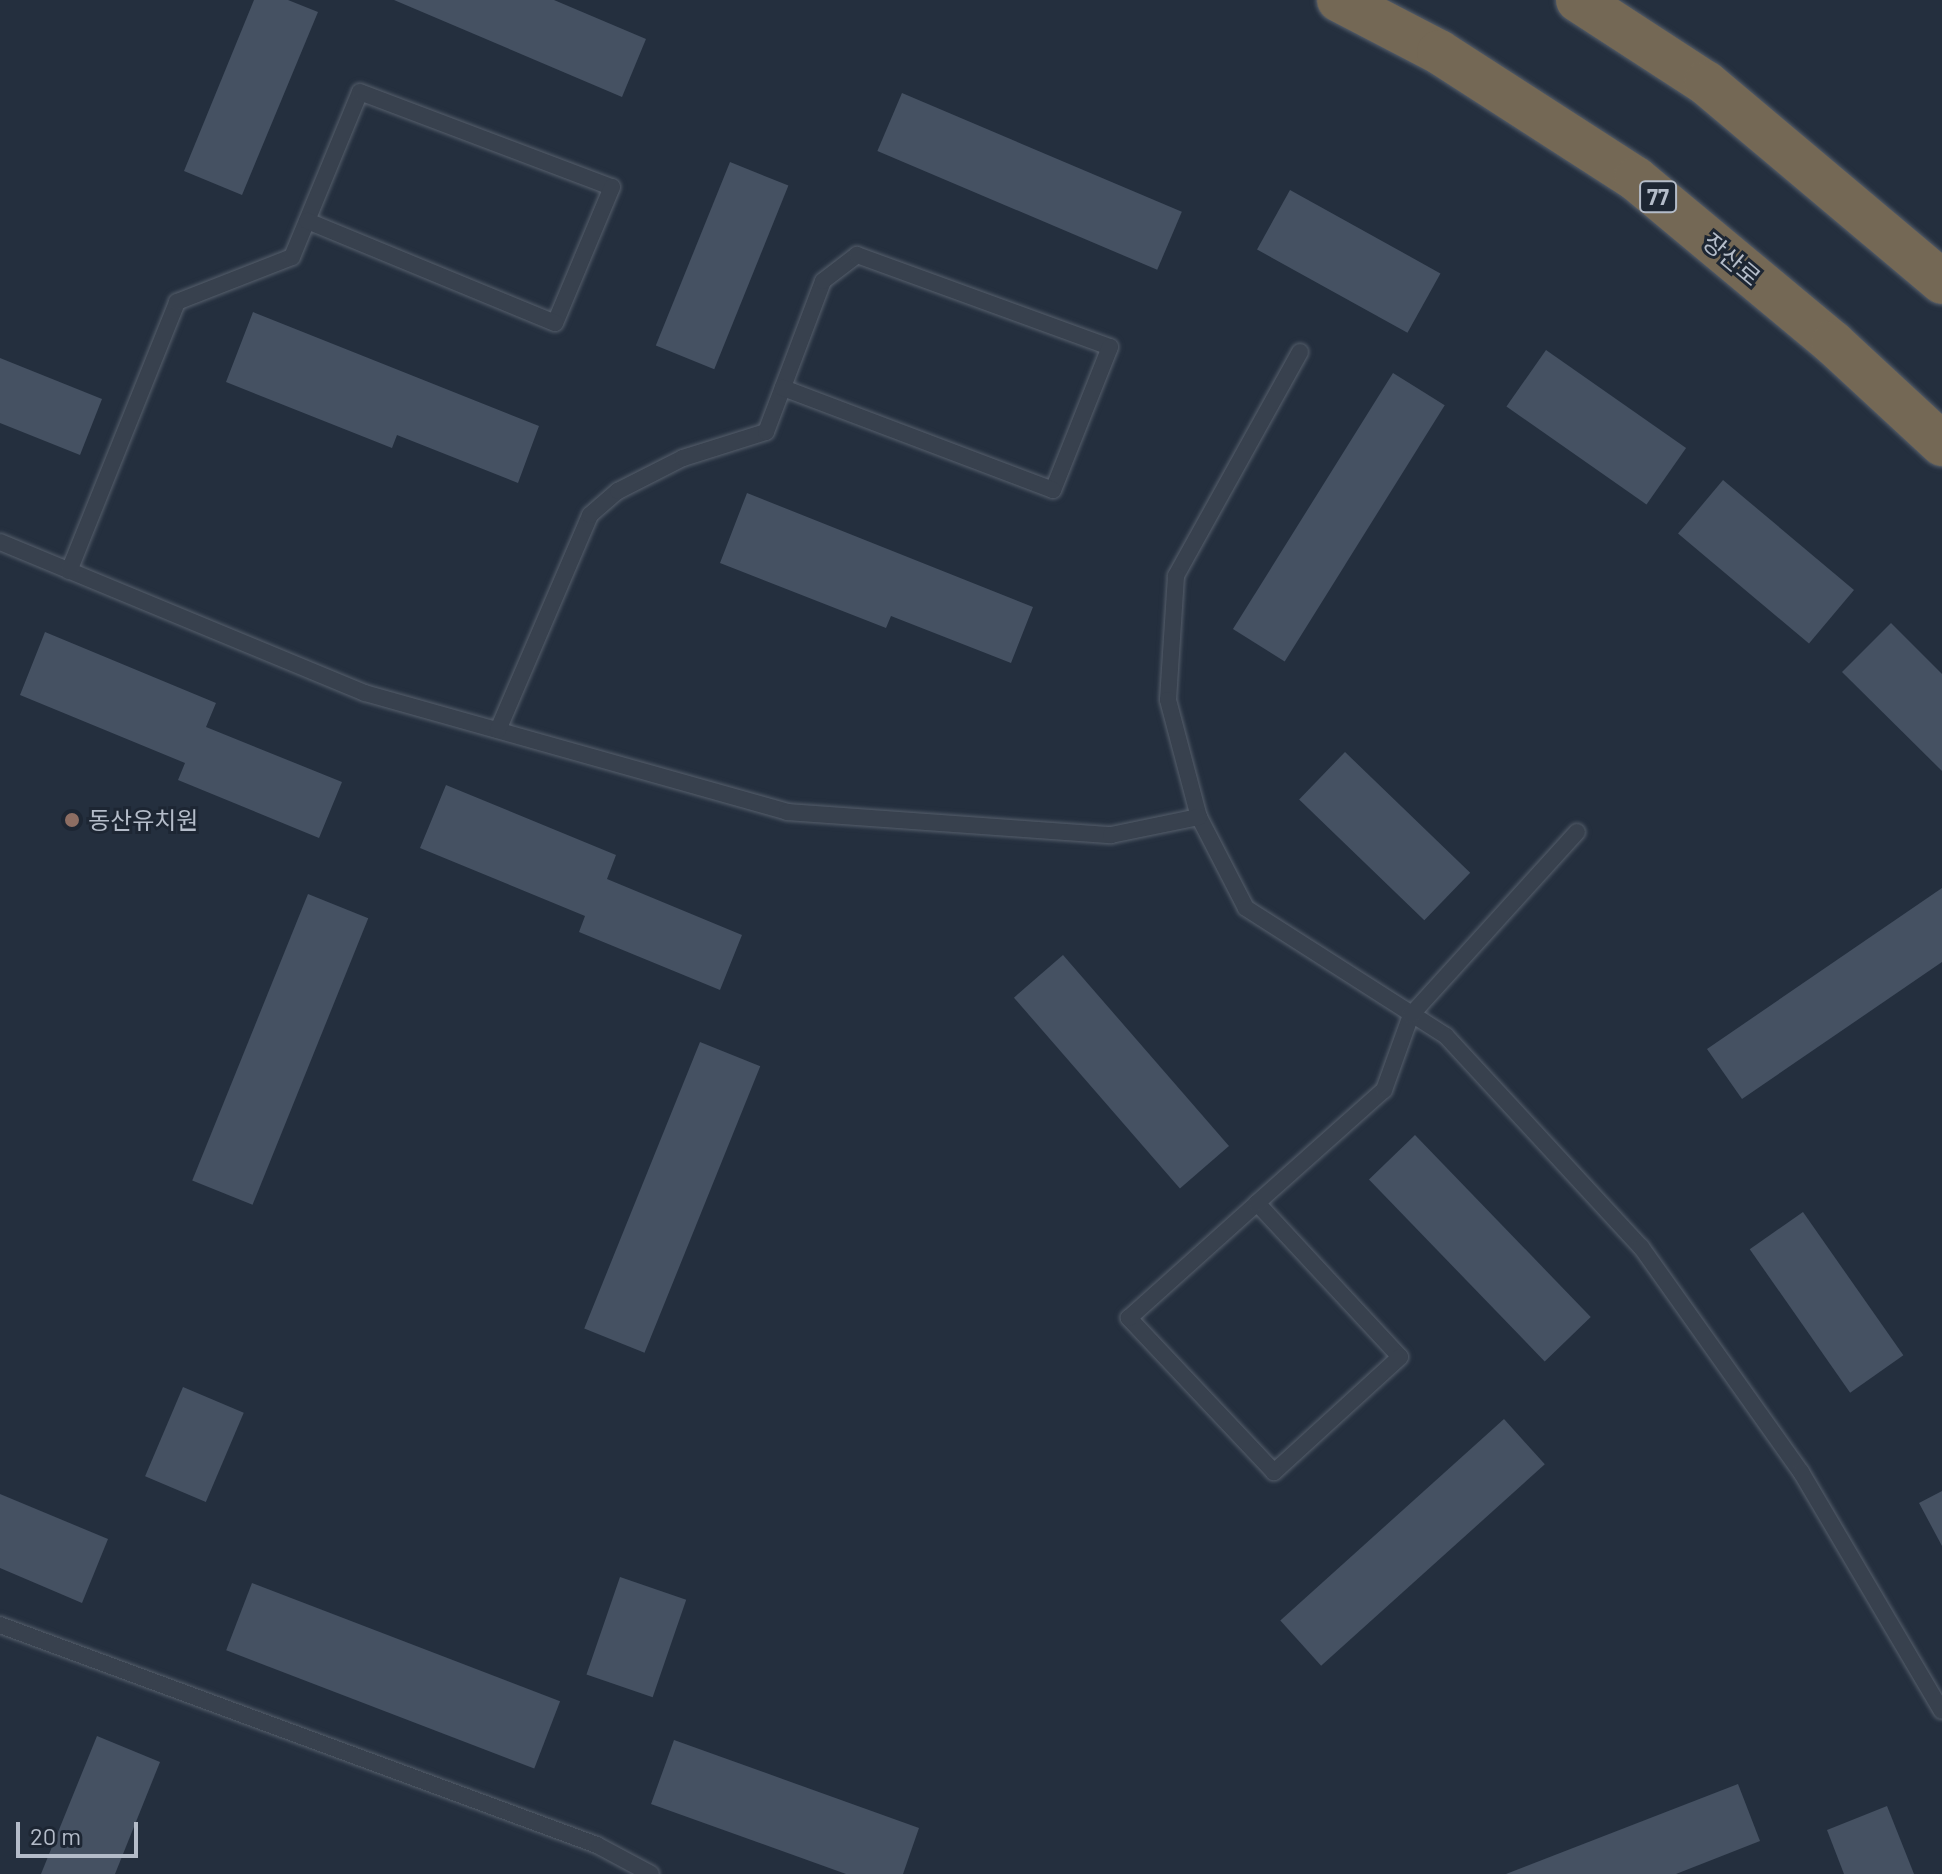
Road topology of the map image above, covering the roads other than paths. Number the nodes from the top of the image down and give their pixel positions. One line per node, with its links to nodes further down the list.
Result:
1 (1339, 0): 7 (highway, 장산로 / 77)
2 (1578, 0): 4 (highway)
3 (307, 221): 3 (lane); 9 (lane)
4 (1932, 267)
5 (1300, 352): 11 (lane)
6 (783, 388): 6 (lane); 10 (lane)
7 (1942, 444)
8 (0, 542): 9 (lane)
9 (69, 571): 10 (lane)
10 (498, 730): 11 (lane)
11 (1199, 817): 13 (lane)
12 (1577, 832): 13 (lane)
13 (1411, 1015): 14 (lane); 16 (lane)
14 (1257, 1203): 14 (lane)
15 (0, 1625): 17 (lane)
16 (1942, 1711)
17 (651, 1874)

